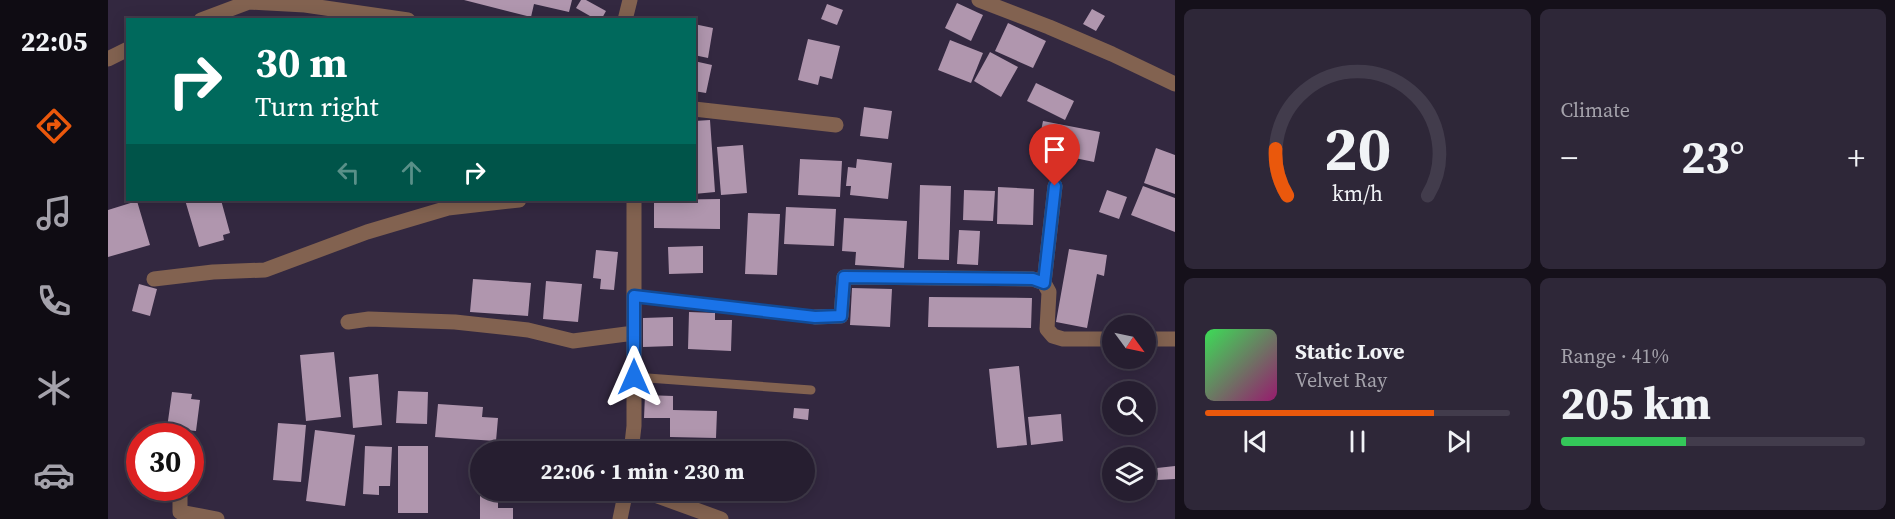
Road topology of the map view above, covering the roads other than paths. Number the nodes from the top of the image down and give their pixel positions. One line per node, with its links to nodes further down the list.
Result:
1 (630, 0): 5 (street)
2 (979, 0): 8 (street)
3 (206, 18): 4 (street)
4 (394, 18)
5 (625, 18)
6 (126, 50): 7 (street)
7 (108, 59)
8 (1175, 84)
9 (696, 109): 10 (street)
10 (836, 125)
11 (1055, 186): 15 (street)
12 (510, 201): 14 (street)
13 (633, 201): 16 (street)
14 (154, 279)
15 (1044, 283): 17 (street); 20 (street)
16 (634, 296): 17 (lane); 19 (street)
17 (815, 317)
18 (348, 322): 19 (street)
19 (634, 333): 23 (street)
20 (1102, 339)
21 (1156, 339): 22 (street)
22 (1175, 339)
23 (634, 377): 24 (lane); 25 (street)
24 (811, 390)
25 (632, 441)
26 (180, 501): 29 (street)
27 (624, 501): 30 (street)
28 (671, 501): 31 (street)
29 (217, 519)
30 (620, 519)
31 (721, 519)

